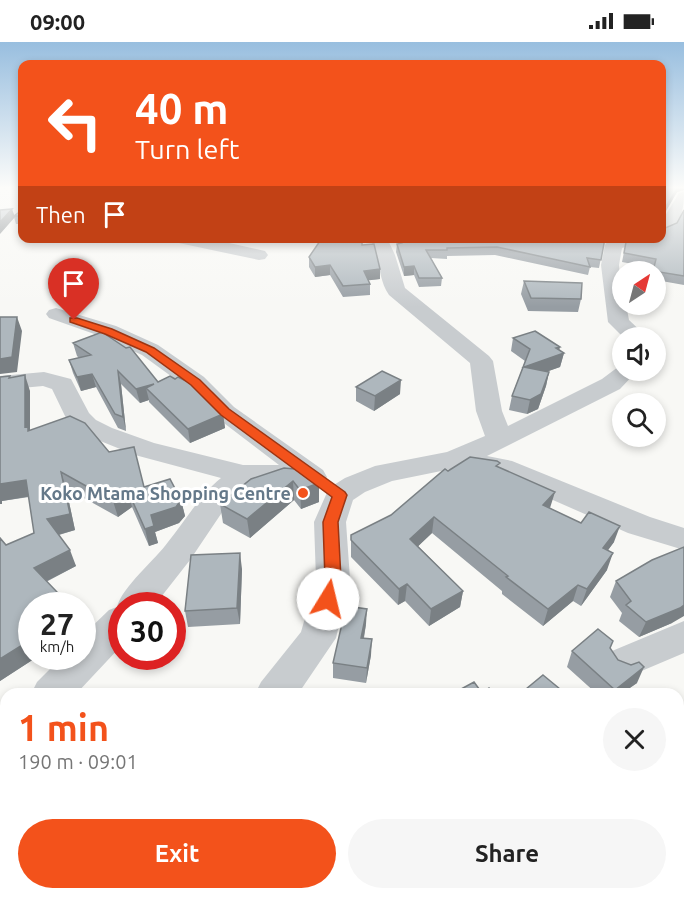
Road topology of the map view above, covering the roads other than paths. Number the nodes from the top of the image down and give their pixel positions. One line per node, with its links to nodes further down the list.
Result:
1 (203, 243): 4 (street)
2 (379, 243): 9 (street)
3 (621, 243): 6 (street)
4 (259, 255)
5 (56, 314): 12 (street)
6 (625, 327)
7 (614, 381): 9 (street)
8 (0, 383): 11 (street)
9 (500, 440): 10 (street)
10 (454, 460): 13 (street); 14 (street)
11 (243, 474): 12 (street); 15 (street)
12 (311, 476): 13 (street)
13 (340, 495): 20 (street)
14 (684, 539)
15 (146, 592)
16 (108, 635): 19 (street)
17 (684, 636): 18 (street)
18 (625, 662)
19 (57, 688)
20 (280, 688)

